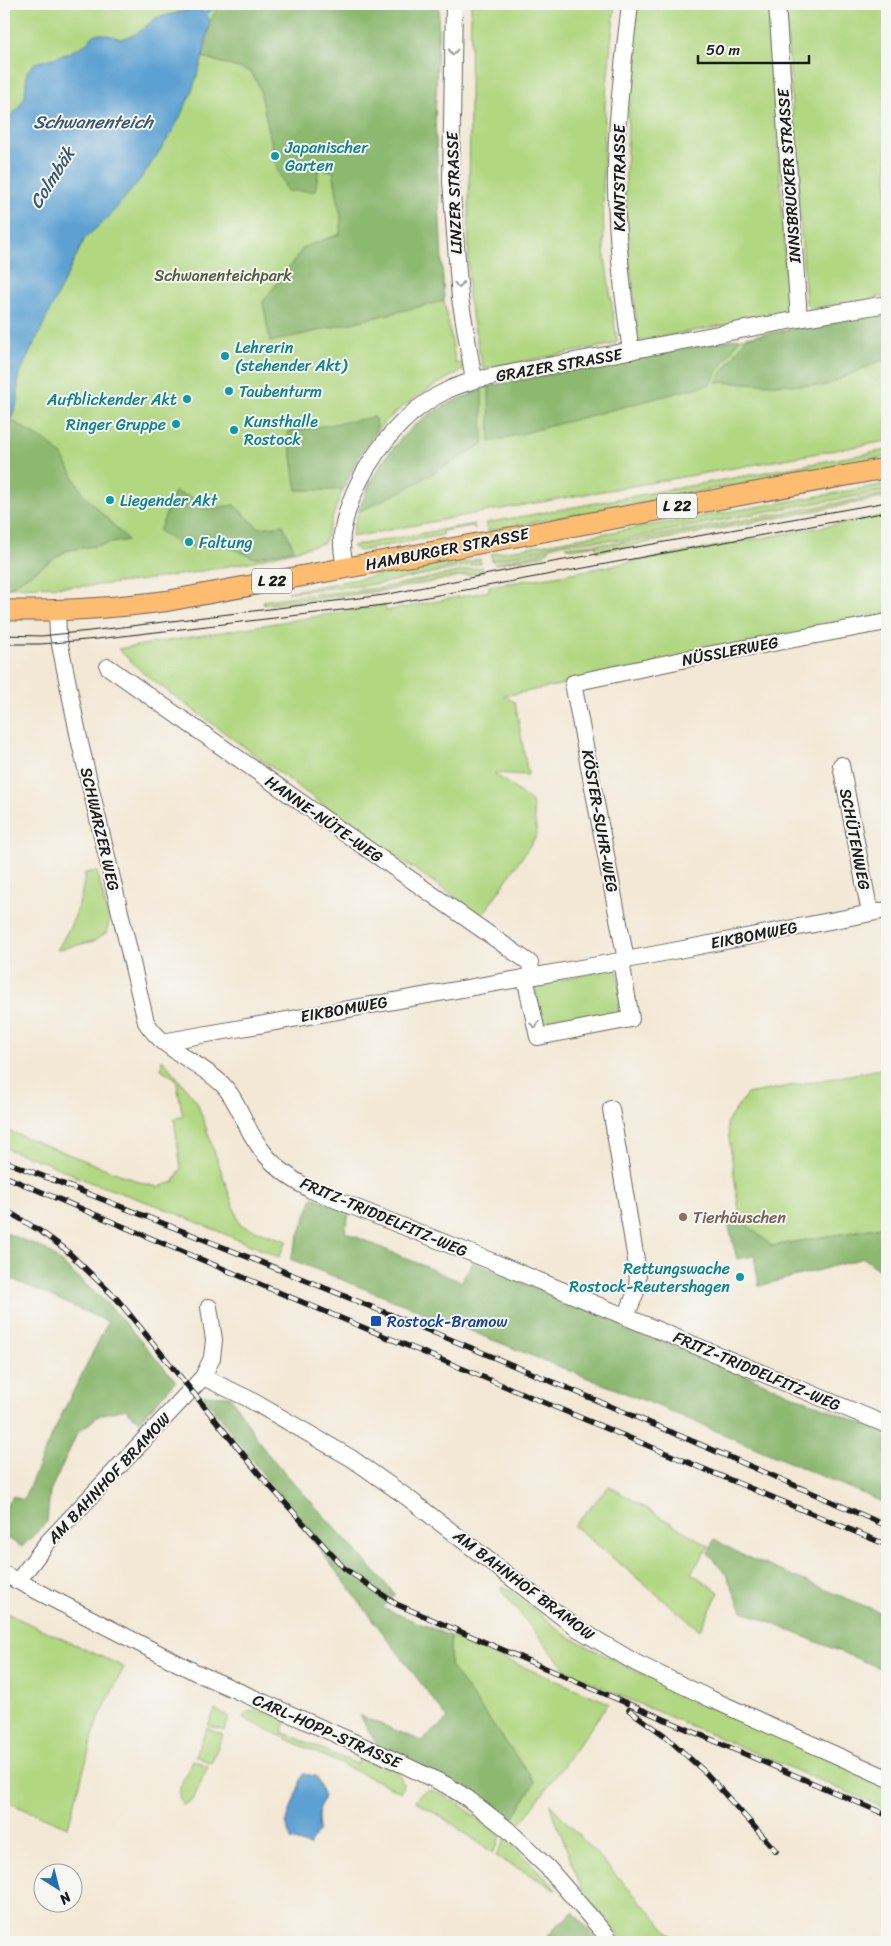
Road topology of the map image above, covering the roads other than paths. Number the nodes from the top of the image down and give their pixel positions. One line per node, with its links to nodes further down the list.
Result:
1 (454, 4): 7 (street, LINZER STRASSE, one-way to 7)
2 (630, 4): 6 (street, KANTSTRASSE)
3 (777, 4): 5 (street, INNSBRUCKER STRASSE)
4 (887, 304): 5 (street, GRAZER STRASSE)
5 (799, 319): 6 (street, GRAZER STRASSE)
6 (631, 352): 7 (street, GRAZER STRASSE)
7 (474, 380): 9 (street, GRAZER STRASSE)
8 (887, 468): 9 (main road, HAMBURGER STRASSE / L 22)
9 (345, 568): 11 (main road, HAMBURGER STRASSE / L 22)
10 (4, 610): 11 (main road, HAMBURGER STRASSE / L 22)
11 (57, 610): 20 (street, SCHWARZER WEG)
12 (887, 622): 14 (street, NÜSSLERWEG)
13 (108, 667): 19 (street, HANNE-NÜTE-WEG)
14 (573, 683): 18 (street, KÖSTER-SUHR-WEG)
15 (841, 765): 17 (street, SCHÜTENWEG)
16 (887, 910): 17 (street, EIKBOMWEG)
17 (870, 913): 18 (street, EIKBOMWEG)
18 (623, 960): 19 (street, EIKBOMWEG); 19 (street, one-way to 18)
19 (528, 977): 20 (street, EIKBOMWEG)
20 (162, 1042): 23 (street, FRITZ-TRIDDELFITZ-WEG)
21 (610, 1109): 23 (street)
22 (209, 1307): 24 (street, AM BAHNHOF BRAMOW)
23 (626, 1317): 25 (street, FRITZ-TRIDDELFITZ-WEG)
24 (203, 1377): 26 (street, AM BAHNHOF BRAMOW); 27 (street, AM BAHNHOF BRAMOW)
25 (887, 1425)
26 (11, 1578): 28 (street, CARL-HOPP-STRASSE)
27 (887, 1778)
28 (612, 1942)

